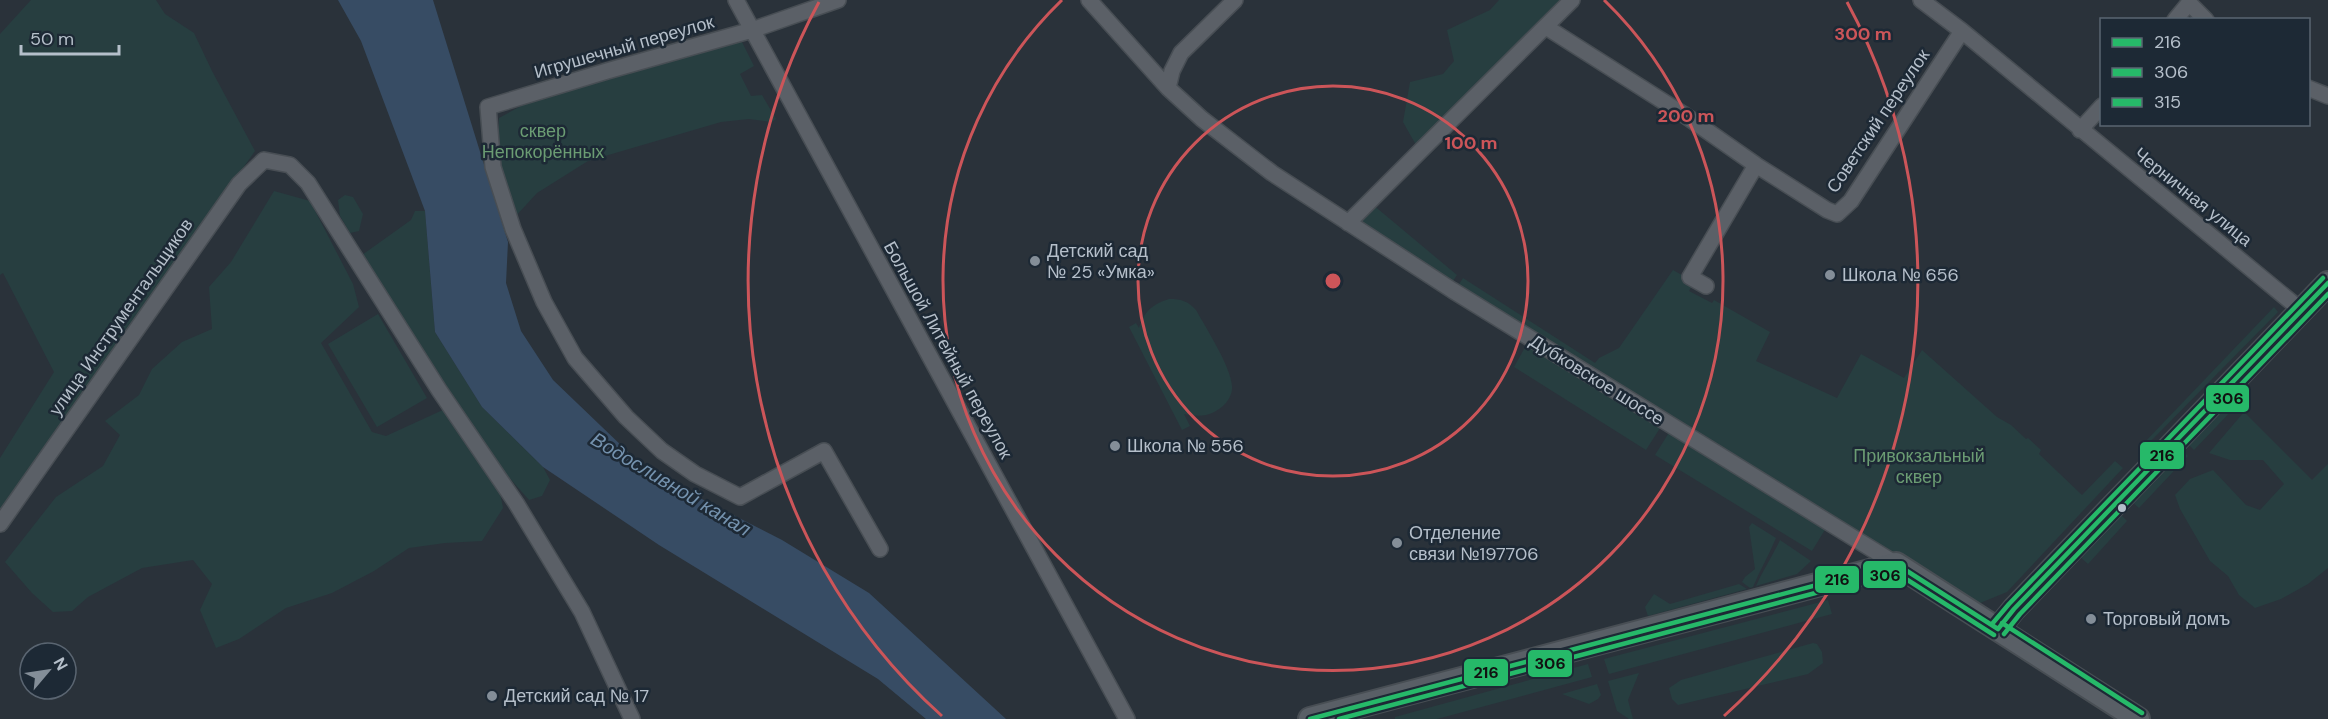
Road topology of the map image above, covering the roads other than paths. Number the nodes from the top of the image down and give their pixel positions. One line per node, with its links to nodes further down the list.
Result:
1 (736, 0): 11 (street, Большой Литейный переулок)
2 (838, 0): 11 (street, Игрушечный переулок)
3 (1089, 0): 13 (street, Дубковское шоссе)
4 (1235, 0): 13 (street)
5 (1572, 0): 10 (street)
6 (1921, 0): 12 (street, Черничная улица)
7 (2190, 1): 8 (street); 9 (street)
8 (2177, 18)
9 (2204, 18)
10 (1546, 27): 18 (street, Советский переулок); 19 (street)
11 (752, 30): 24 (street, Игрушечный переулок); 28 (street, Большой Литейный переулок)
12 (1962, 31): 17 (street, Черничная улица); 18 (street, Советский переулок)
13 (1168, 88): 19 (street, Дубковское шоссе)
14 (2310, 89): 15 (street)
15 (2328, 96)
16 (2100, 108): 17 (street)
17 (2080, 130): 22 (street, Черничная улица)
18 (1756, 165): 21 (street)
19 (1348, 223): 25 (street, Дубковское шоссе)
20 (2328, 283): 22 (main road)
21 (1706, 286)
22 (2301, 310): 26 (main road)
23 (0, 524): 27 (street, улица Инструментальщиков)
24 (880, 549)
25 (1904, 570): 26 (main road, Дубковское шоссе); 29 (main road); 30 (main road)
26 (1998, 629): 31 (main road, Дубковское шоссе)
27 (632, 719)
28 (1127, 719)
29 (1310, 719)
30 (1371, 719)
31 (2138, 719)

